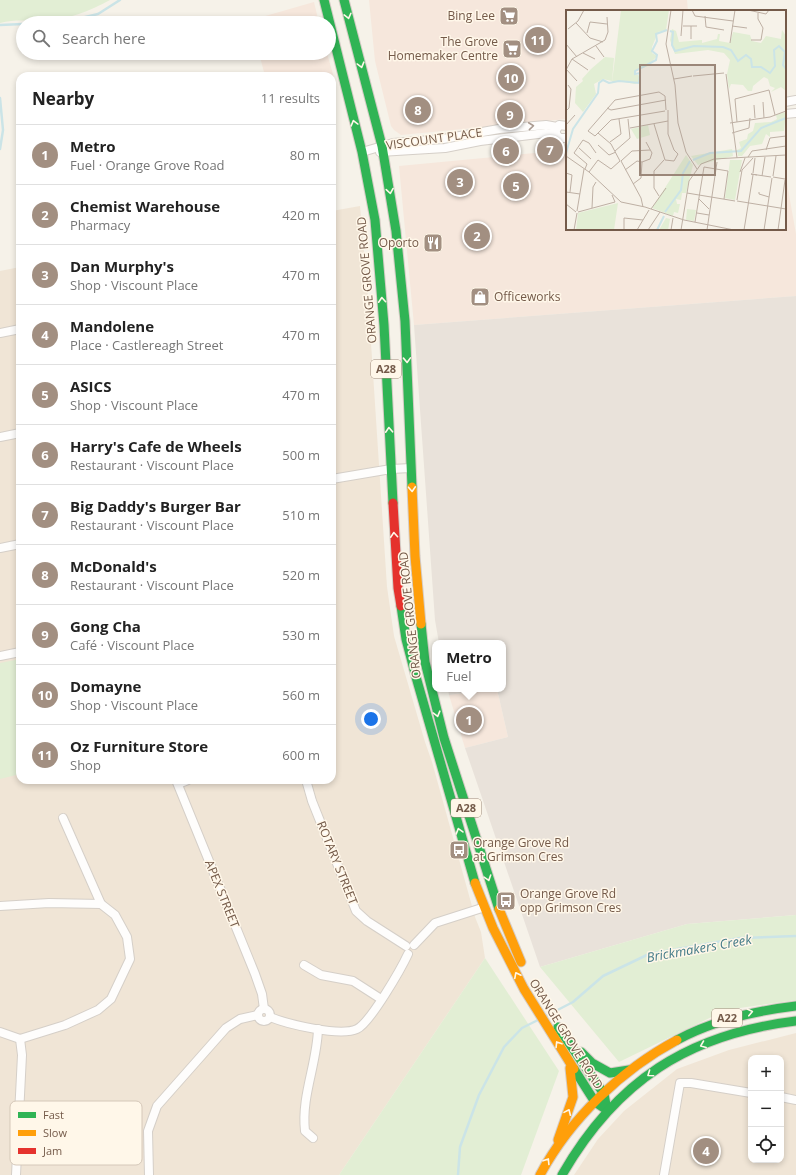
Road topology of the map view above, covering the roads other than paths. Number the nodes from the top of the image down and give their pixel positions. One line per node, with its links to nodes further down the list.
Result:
1 (324, 0): 3 (highway, ORANGE GROVE ROAD / A28, one-way to 1)
2 (344, 0): 12 (highway, ORANGE GROVE ROAD / A28, one-way to 12)
3 (328, 16)
4 (336, 48): 13 (highway, ORANGE GROVE ROAD / A28, one-way to 4)
5 (796, 100): 6 (street)
6 (786, 102)
7 (796, 113): 8 (street)
8 (786, 114)
9 (566, 126): 10 (street, VISCOUNT PLACE)
10 (556, 131): 11 (street); 12 (street, VISCOUNT PLACE)
11 (566, 138)
12 (383, 149): 13 (street, VISCOUNT PLACE); 18 (highway, ORANGE GROVE ROAD / A28, one-way to 18)
13 (362, 152): 19 (highway, ORANGE GROVE ROAD / A28, one-way to 13)
14 (16, 330): 15 (street)
15 (0, 333)
16 (16, 434): 17 (street)
17 (0, 437)
18 (411, 468): 19 (street); 33 (highway, ORANGE GROVE ROAD / A28, one-way to 33)
19 (391, 469): 20 (street); 30 (highway, ORANGE GROVE ROAD / A28, one-way to 19)
20 (336, 478)
21 (16, 545): 22 (street)
22 (0, 548)
23 (16, 653): 24 (street)
24 (0, 656)
25 (178, 784): 38 (street, APEX STREET)
26 (307, 784): 31 (street, ROTARY STREET)
27 (63, 818): 28 (street)
28 (101, 904): 29 (street); 45 (street)
29 (0, 906)
30 (485, 907): 31 (street); 36 (highway, ORANGE GROVE ROAD / A28, one-way to 30)
31 (410, 948): 35 (street)
32 (304, 965): 35 (street)
33 (528, 976)
34 (536, 989): 36 (highway, ORANGE GROVE ROAD / A28)
35 (381, 999): 42 (street)
36 (540, 1006): 44 (highway, ORANGE GROVE ROAD / A28); 46 (highway, ORANGE GROVE ROAD / A28, one-way to 36)
37 (796, 1006): 47 (highway, A22, one-way to 37)
38 (264, 1008): 39 (street); 40 (street)
39 (258, 1015): 40 (street); 59 (street)
40 (270, 1017): 42 (street)
41 (796, 1021): 54 (highway, A22, one-way to 54)
42 (318, 1029): 55 (street)
43 (0, 1032): 45 (street)
44 (565, 1037): 47 (highway); 49 (highway, ORANGE GROVE ROAD / A28)
45 (20, 1039): 52 (street)
46 (569, 1061): 53 (highway, ORANGE GROVE ROAD); 56 (highway, A28, one-way to 46)
47 (630, 1069): 49 (highway, A22)
48 (748, 1092): 62 (street)
49 (604, 1094): 53 (highway, A22); 54 (highway, ORANGE GROVE ROAD / A28)
50 (784, 1098): 51 (street)
51 (796, 1100)
52 (20, 1101)
53 (595, 1102): 54 (highway, ORANGE GROVE ROAD); 56 (highway, A22)
54 (607, 1110): 61 (highway)
55 (314, 1138)
56 (555, 1148): 60 (highway, A28, one-way to 56)
57 (16, 1165): 58 (street)
58 (16, 1175)
59 (149, 1175)
60 (540, 1175)
61 (562, 1175)
62 (664, 1175)

